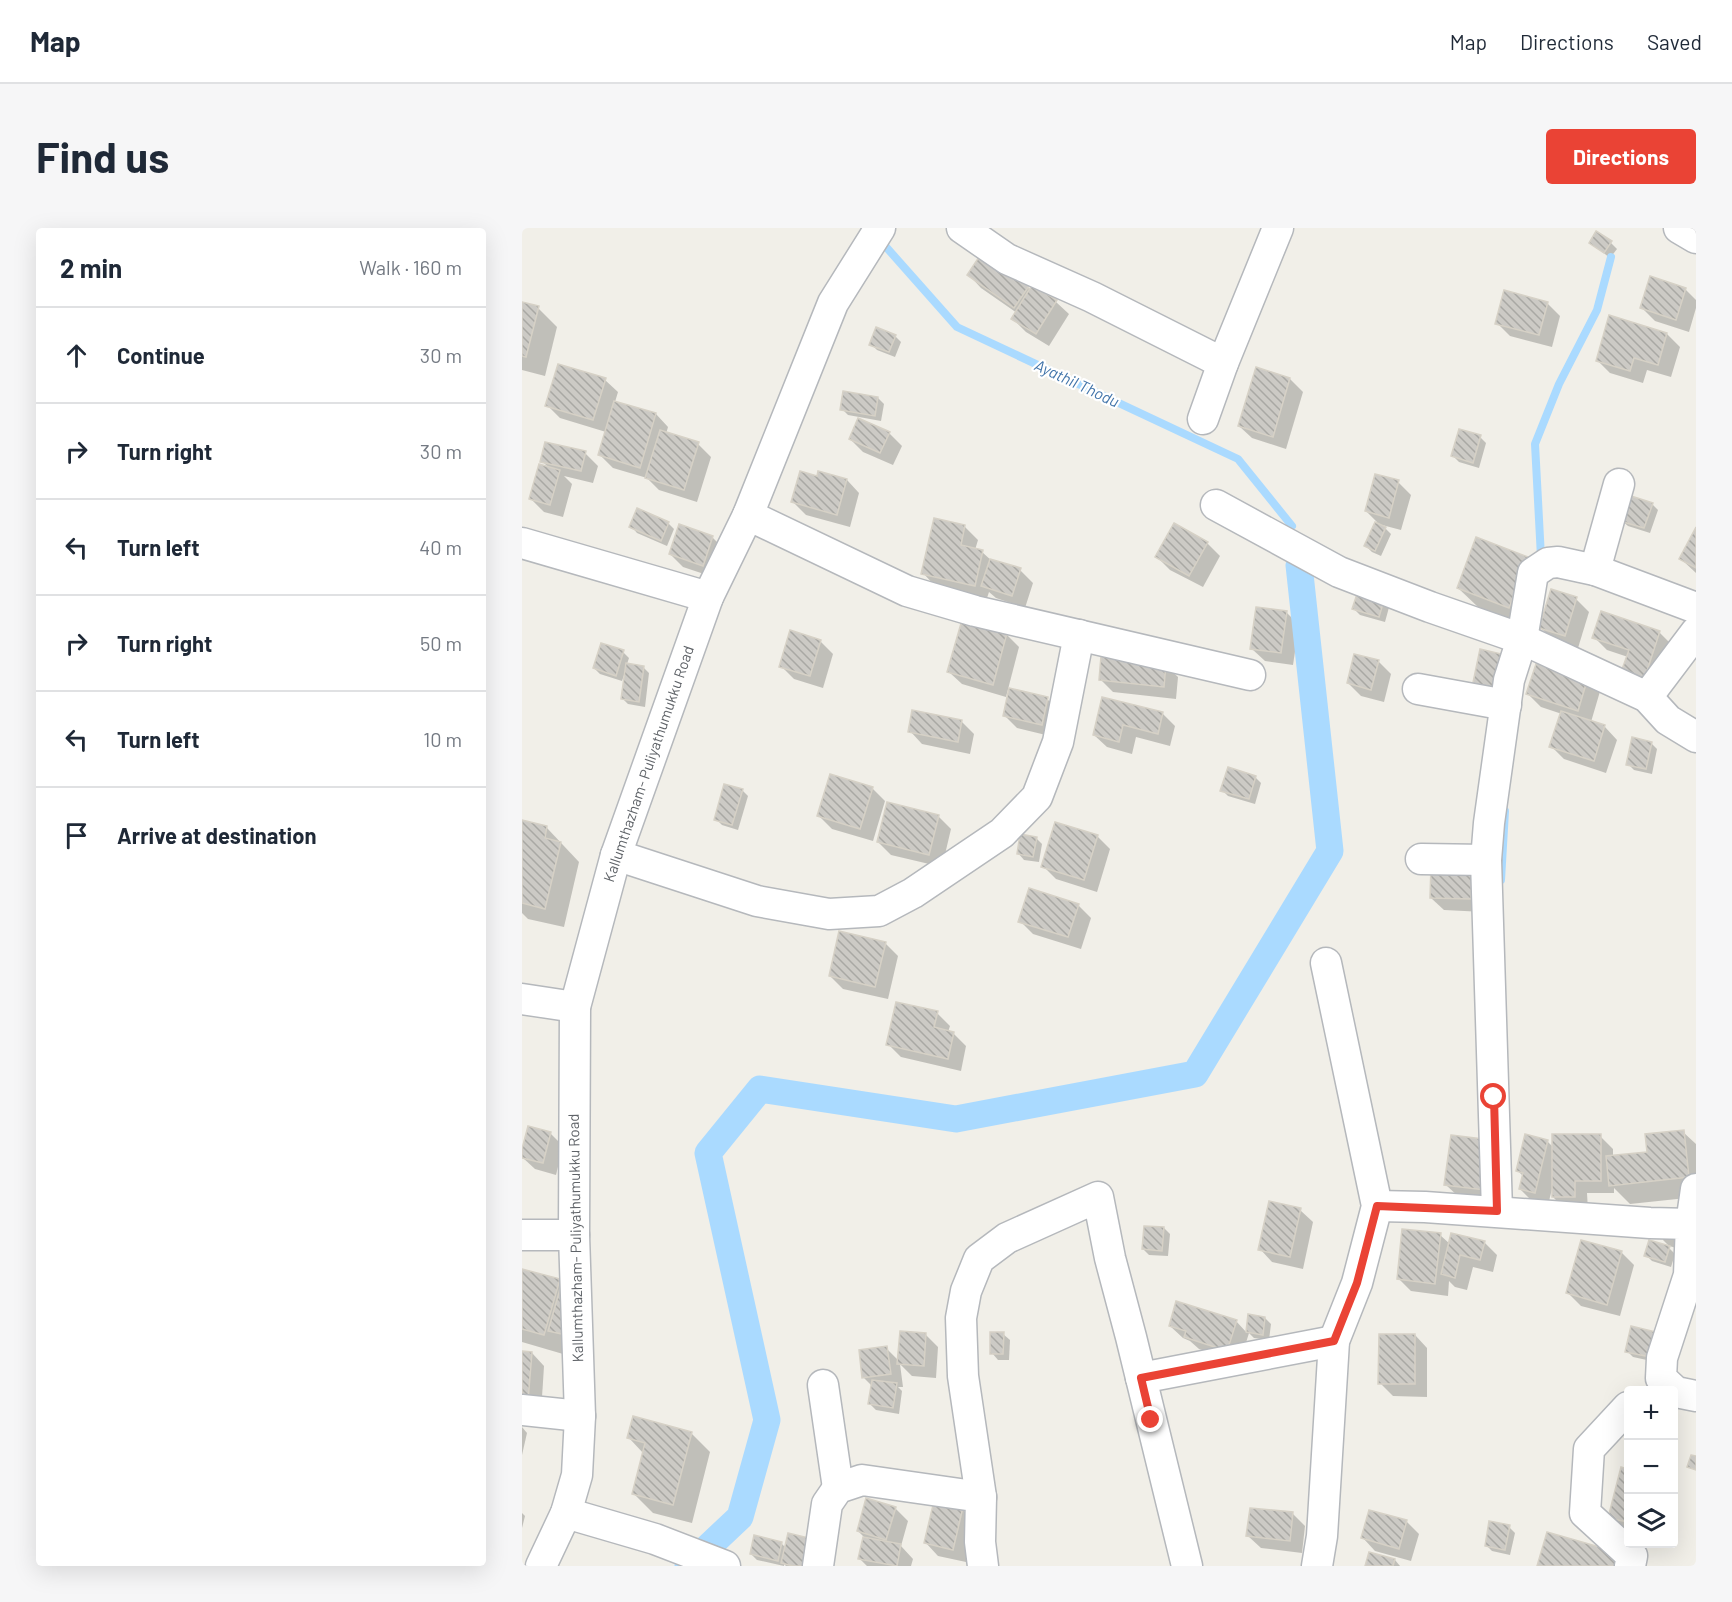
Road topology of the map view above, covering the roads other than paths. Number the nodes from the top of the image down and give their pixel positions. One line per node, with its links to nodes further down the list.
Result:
1 (880, 228): 10 (street, Kallumthazham- Puliyathumukku Road)
2 (962, 228): 6 (street)
3 (1278, 228): 6 (street)
4 (1679, 228): 5 (street)
5 (1696, 238)
6 (1223, 363): 7 (street)
7 (1203, 419)
8 (1619, 483): 12 (street)
9 (1216, 505): 17 (street)
10 (748, 515): 13 (street, Kallumthazham- Puliyathumukku Road); 16 (street)
11 (522, 543): 13 (street)
12 (1595, 570): 14 (street); 17 (street)
13 (708, 597): 23 (street, Kallumthazham- Puliyathumukku Road)
14 (1696, 608)
15 (1696, 632): 20 (street)
16 (1079, 635): 18 (street); 23 (street)
17 (1522, 639): 20 (street); 21 (street)
18 (1250, 675)
19 (1418, 689): 21 (street)
20 (1647, 697): 22 (street)
21 (1506, 705): 25 (street)
22 (1696, 737)
23 (616, 855): 28 (street, Kallumthazham- Puliyathumukku Road)
24 (1421, 859): 25 (street)
25 (1486, 860): 31 (street)
26 (1326, 963): 30 (street)
27 (522, 999): 28 (street)
28 (575, 1007): 34 (street, Kallumthazham- Puliyathumukku Road)
29 (1696, 1189): 32 (street)
30 (1377, 1206): 31 (street); 35 (street)
31 (1497, 1211): 32 (street)
32 (1691, 1224): 37 (street)
33 (522, 1235): 34 (street)
34 (574, 1235): 42 (street, Kallumthazham- Puliyathumukku Road)
35 (1334, 1341): 36 (street); 51 (street)
36 (1141, 1378): 44 (street); 50 (street)
37 (1654, 1384): 39 (street)
38 (824, 1385): 43 (street)
39 (1696, 1396)
40 (522, 1410): 42 (street)
41 (1624, 1412): 52 (street)
42 (580, 1416): 45 (street, Kallumthazham- Puliyathumukku Road)
43 (838, 1488): 44 (street); 48 (street)
44 (981, 1497): 49 (street)
45 (566, 1513): 46 (street, Kallumthazham- Puliyathumukku Road); 47 (street)
46 (542, 1566)
47 (725, 1566)
48 (818, 1566)
49 (983, 1566)
50 (1187, 1566)
51 (1317, 1566)
52 (1630, 1566)

